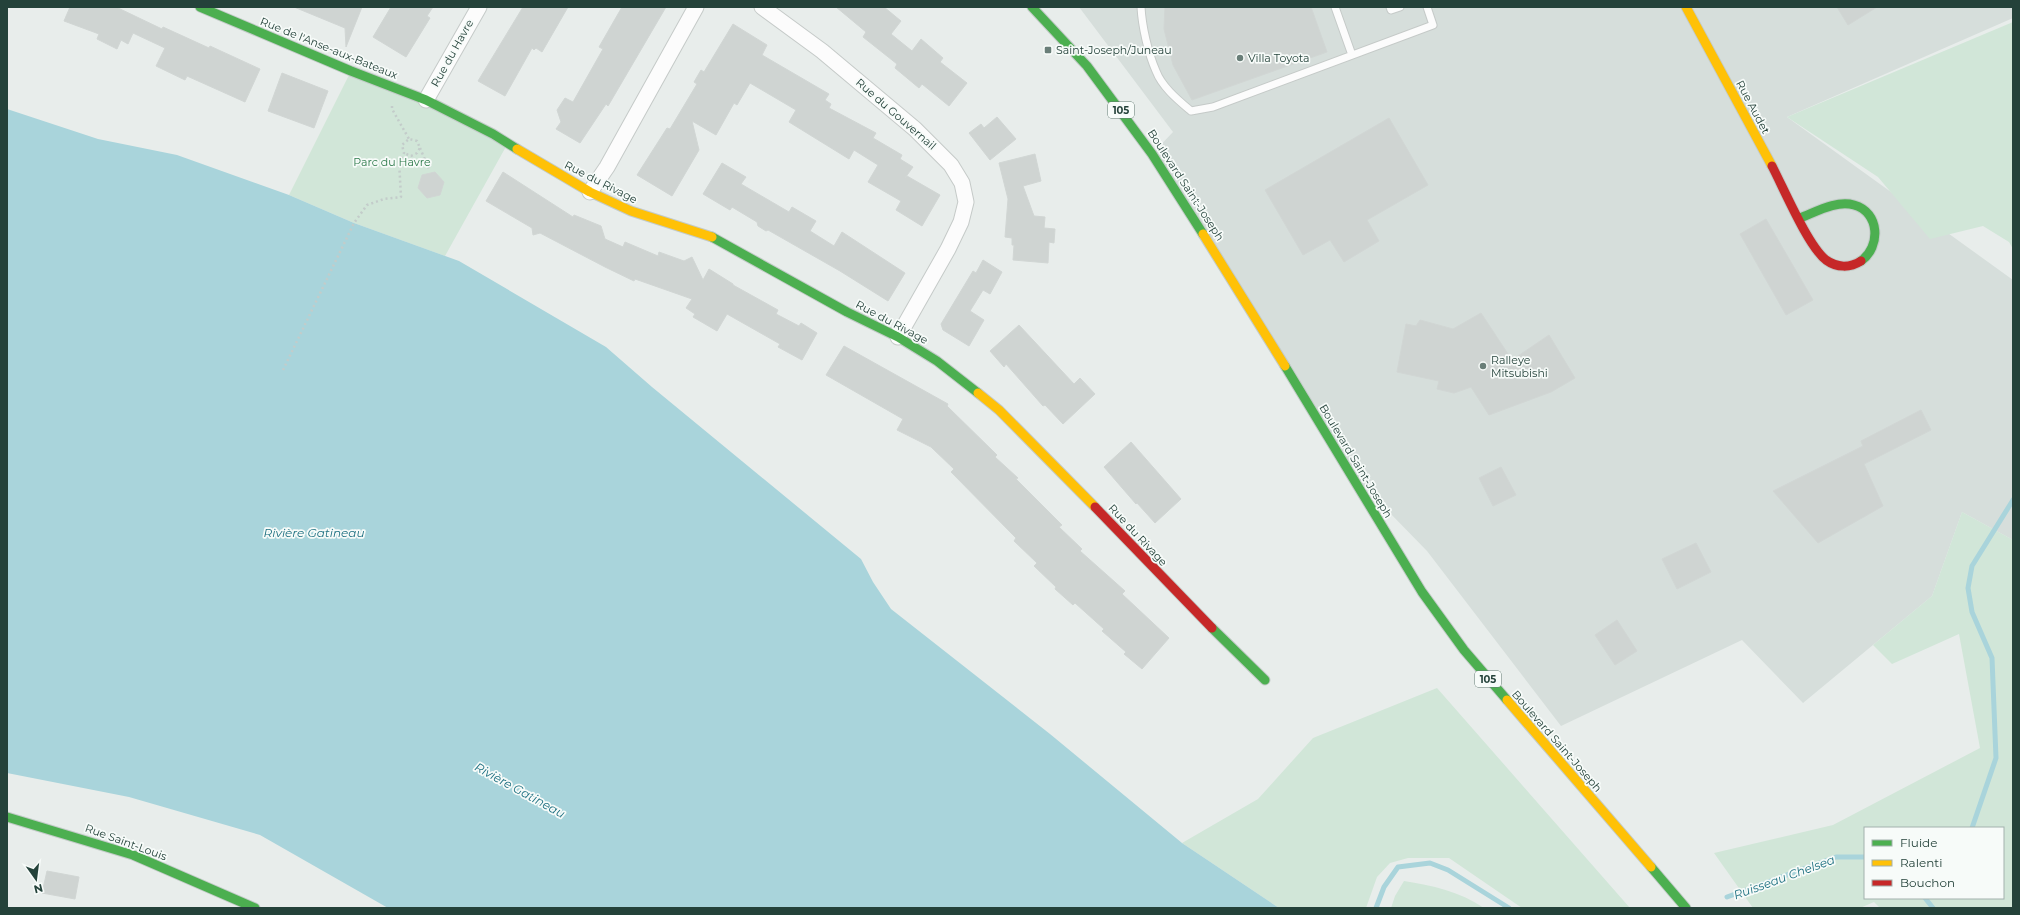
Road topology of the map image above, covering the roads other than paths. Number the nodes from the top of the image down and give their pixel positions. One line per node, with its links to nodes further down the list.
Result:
1 (200, 7): 13 (street, Rue de l'Anse-aux-Bateaux)
2 (478, 7): 13 (street, Rue du Havre)
3 (696, 7): 14 (street)
4 (762, 7): 16 (street, Rue du Gouvernail)
5 (1032, 7): 20 (street, Boulevard Saint-Joseph / 105)
6 (1141, 7): 12 (lane)
7 (1335, 7): 12 (lane)
8 (1390, 7): 9 (lane)
9 (1400, 7)
10 (1427, 7): 12 (lane)
11 (1686, 7): 15 (street, Rue Audet)
12 (1352, 55)
13 (426, 100): 14 (street, Rue du Rivage)
14 (590, 192): 16 (street, Rue du Rivage)
15 (1800, 218): 15 (street, Rue Audet)
16 (898, 337): 17 (street, Rue du Rivage)
17 (1265, 680)
18 (7, 817): 19 (street, Rue Saint-Louis)
19 (255, 908)
20 (1686, 908)

